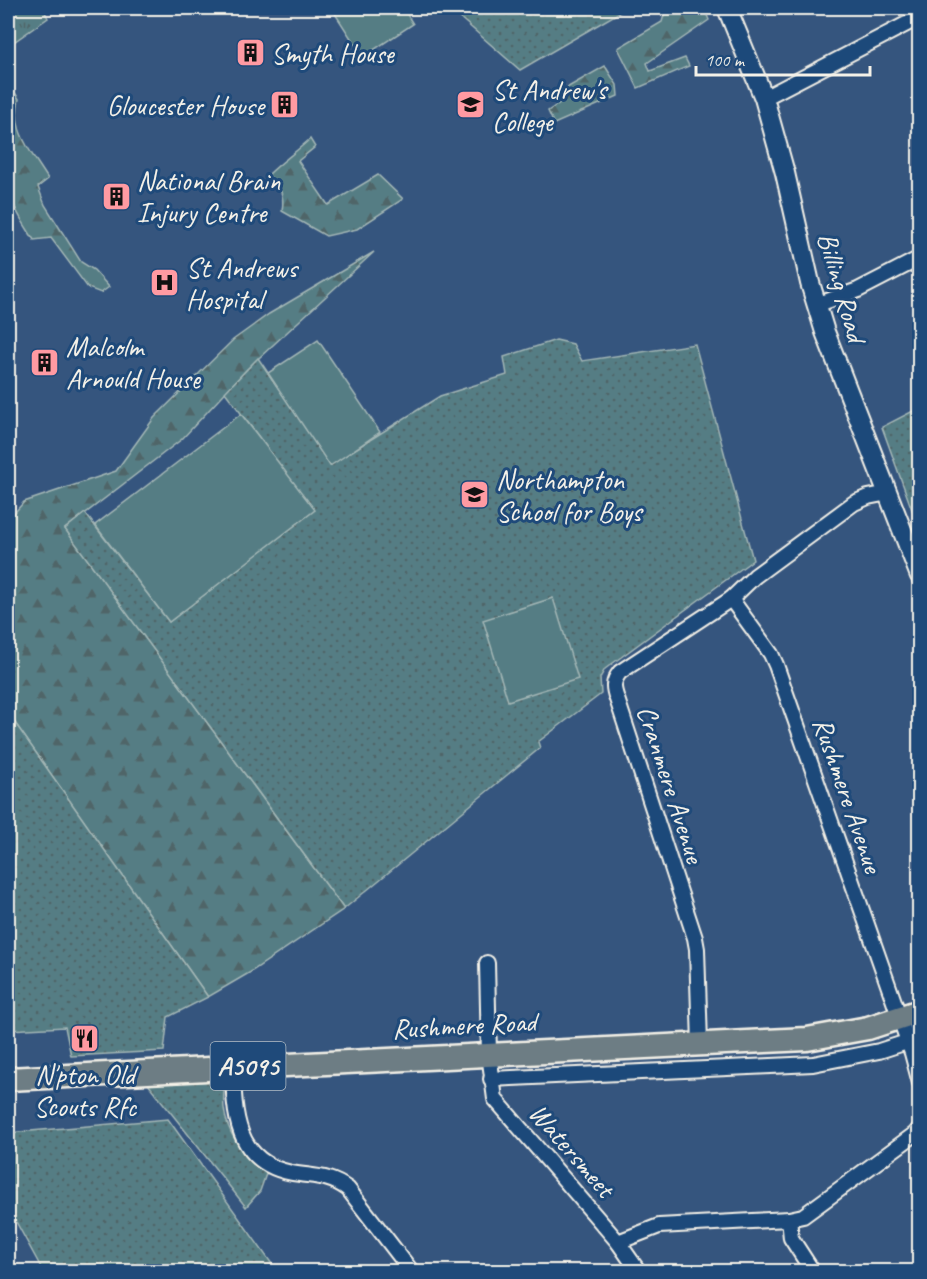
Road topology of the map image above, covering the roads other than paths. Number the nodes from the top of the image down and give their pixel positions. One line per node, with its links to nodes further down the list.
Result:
1 (727, 8): 3 (street, Billing Road)
2 (920, 17): 3 (street)
3 (764, 98): 5 (street, Billing Road)
4 (920, 258): 5 (street)
5 (816, 305): 6 (street, Billing Road)
6 (888, 493): 7 (street, Billing Road); 8 (street, Cranmere Avenue)
7 (920, 576)
8 (731, 598): 10 (street, Rushmere Avenue); 11 (street, Cranmere Avenue)
9 (487, 963): 13 (street, Watersmeet)
10 (909, 1015): 11 (main road, Rushmere Road / A5095); 12 (street, Rushmere Avenue)
11 (700, 1044): 13 (main road, Rushmere Road / A5095)
12 (913, 1048): 16 (street, Rushmere Road); 17 (street, Rushmere Avenue)
13 (489, 1054): 14 (main road, Rushmere Road / A5095); 16 (street, Watersmeet)
14 (233, 1067): 15 (main road, Rushmere Road / A5095); 21 (street)
15 (8, 1079)
16 (491, 1079): 20 (street, Watersmeet)
17 (920, 1083)
18 (920, 1128): 19 (street)
19 (789, 1219): 20 (street); 23 (street)
20 (618, 1242): 22 (street, Watersmeet)
21 (412, 1272)
22 (639, 1272)
23 (813, 1272)

